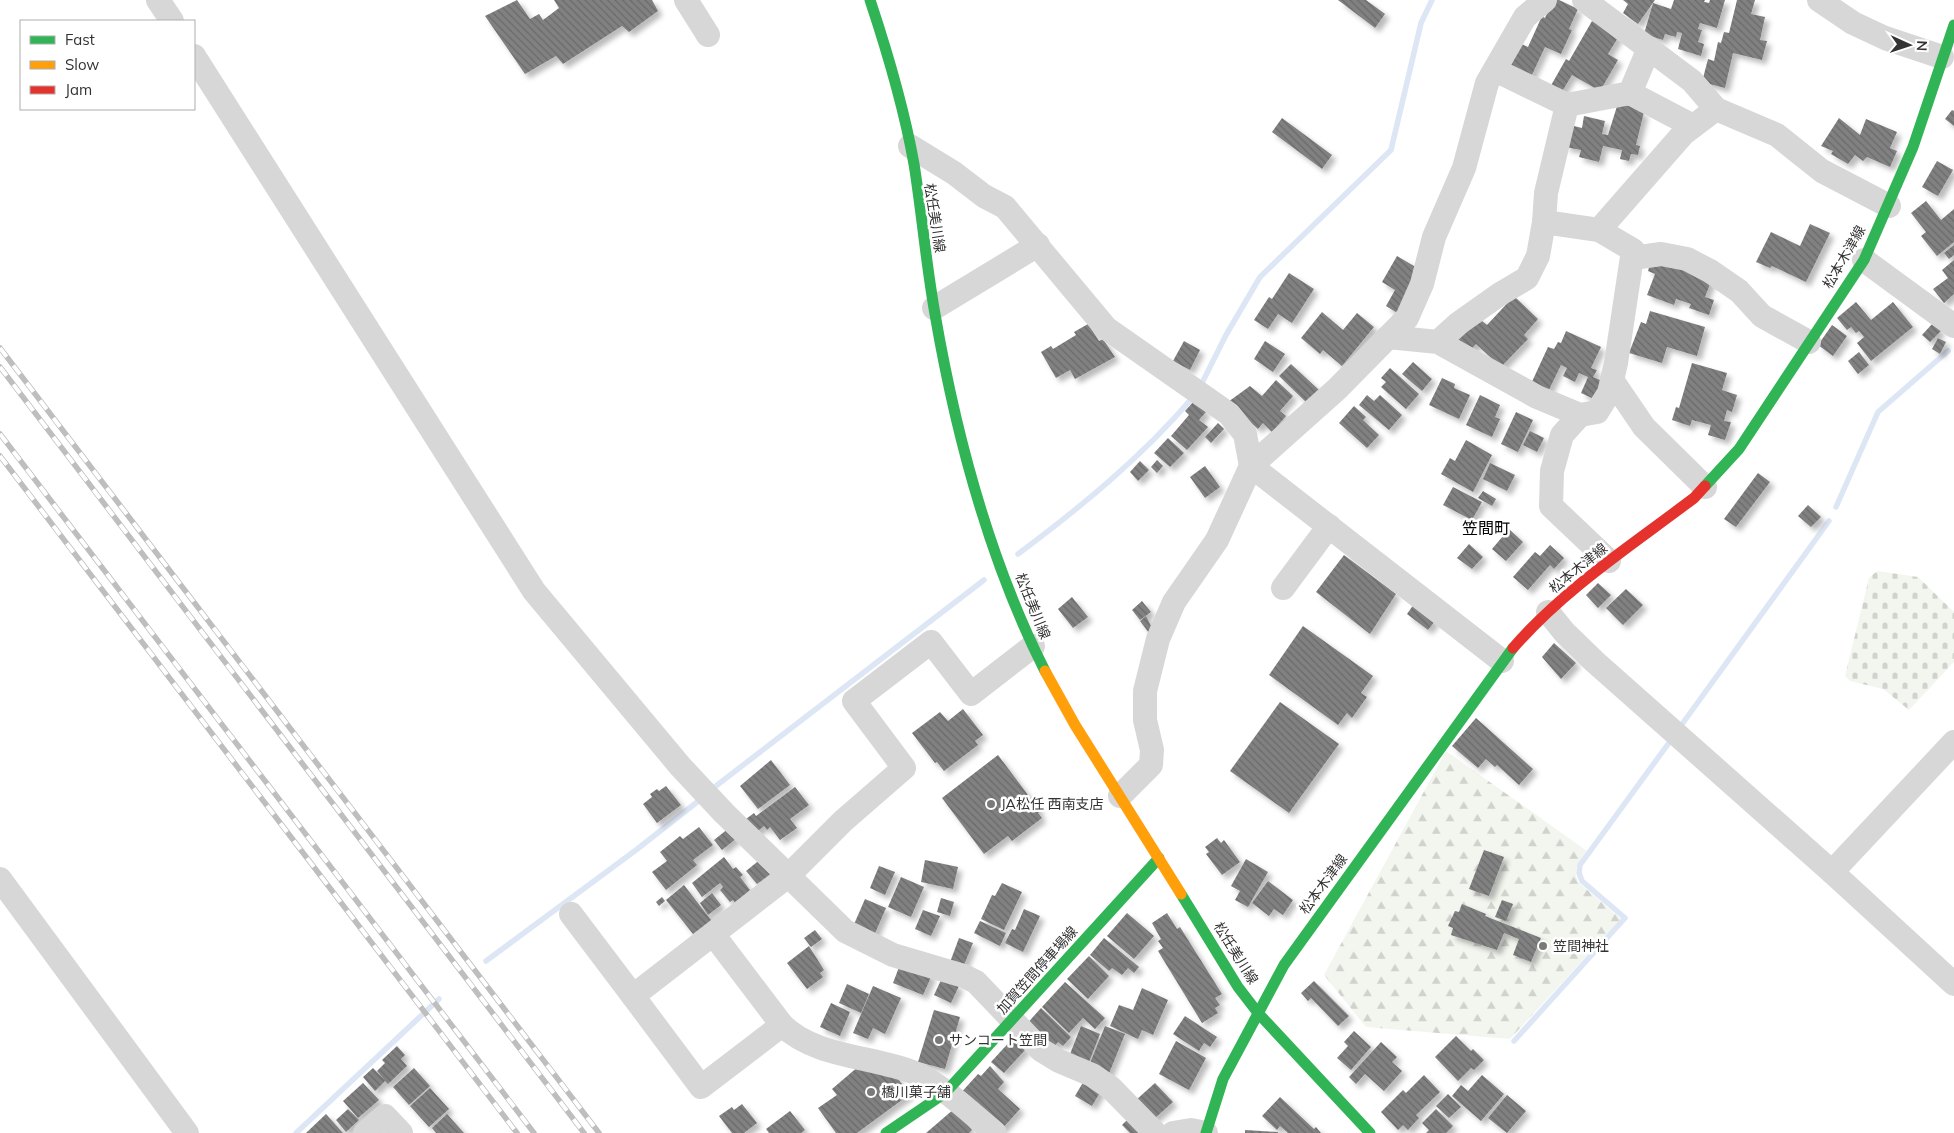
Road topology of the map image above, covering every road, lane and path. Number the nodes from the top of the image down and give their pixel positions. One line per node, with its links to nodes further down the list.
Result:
1 (158, 0): 7 (street)
2 (686, 0): 9 (street)
3 (870, 0): 18 (main road, 松任美川線)
4 (1545, 0): 13 (street)
5 (1584, 0): 10 (street)
6 (1819, 0): 11 (street)
7 (171, 20)
8 (1954, 25): 11 (main road, 松本木津線)
9 (708, 35)
10 (1649, 48): 14 (street); 16 (street)
11 (1942, 57): 19 (main road, 松本木津線)
12 (195, 58): 44 (street)
13 (1495, 70): 15 (street); 27 (street)
14 (1630, 93): 15 (street); 17 (street)
15 (1568, 105): 20 (street)
16 (1716, 109): 17 (street); 19 (street)
17 (1693, 126): 21 (street)
18 (910, 146): 22 (street); 25 (main road, 松任美川線)
19 (1889, 206): 24 (main road, 松本木津線)
20 (1544, 222): 21 (street); 28 (street)
21 (1599, 230): 23 (street)
22 (1038, 246): 25 (street); 32 (street)
23 (1633, 258): 29 (street); 30 (street)
24 (1864, 260): 26 (street); 29 (main road, 松本木津線)
25 (934, 308): 38 (main road, 松任美川線)
26 (1954, 326)
27 (1388, 336): 28 (street); 32 (street)
28 (1438, 342): 31 (street)
29 (1809, 342): 33 (main road, 松本木津線)
30 (1612, 380): 31 (street); 33 (street)
31 (1580, 415): 35 (street)
32 (1251, 466): 34 (street); 41 (street)
33 (1705, 487): 35 (main road, 松本木津線)
34 (1329, 526): 36 (street); 39 (street)
35 (1609, 561): 37 (main road, 松本木津線)
36 (1283, 588)
37 (1548, 612): 39 (main road, 松本木津線); 43 (street)
38 (1033, 646): 41 (main road, 松任美川線); 44 (street)
39 (1502, 661): 50 (main road, 松本木津線)
40 (1954, 742): 43 (street)
41 (1120, 796): 42 (main road, 松任美川線)
42 (1159, 858): 50 (main road, 松任美川線); 51 (main road, 加賀笠間停車場線)
43 (1832, 872): 48 (street)
44 (788, 876): 47 (street); 51 (street)
45 (0, 879): 54 (street)
46 (571, 914): 49 (street)
47 (713, 934): 49 (street); 52 (street)
48 (1954, 984)
49 (633, 996): 52 (street)
50 (1258, 1013): 61 (main road, 松本木津線); 62 (main road, 松任美川線)
51 (1013, 1019): 53 (main road, 加賀笠間停車場線); 59 (street)
52 (782, 1025): 53 (street)
53 (945, 1093): 57 (main road, 加賀笠間停車場線); 58 (street)
54 (187, 1133)
55 (365, 1133): 56 (street)
56 (401, 1133)
57 (886, 1133)
58 (994, 1133)
59 (1155, 1133)
60 (1173, 1133): 61 (street)
61 (1206, 1133)
62 (1370, 1133)

